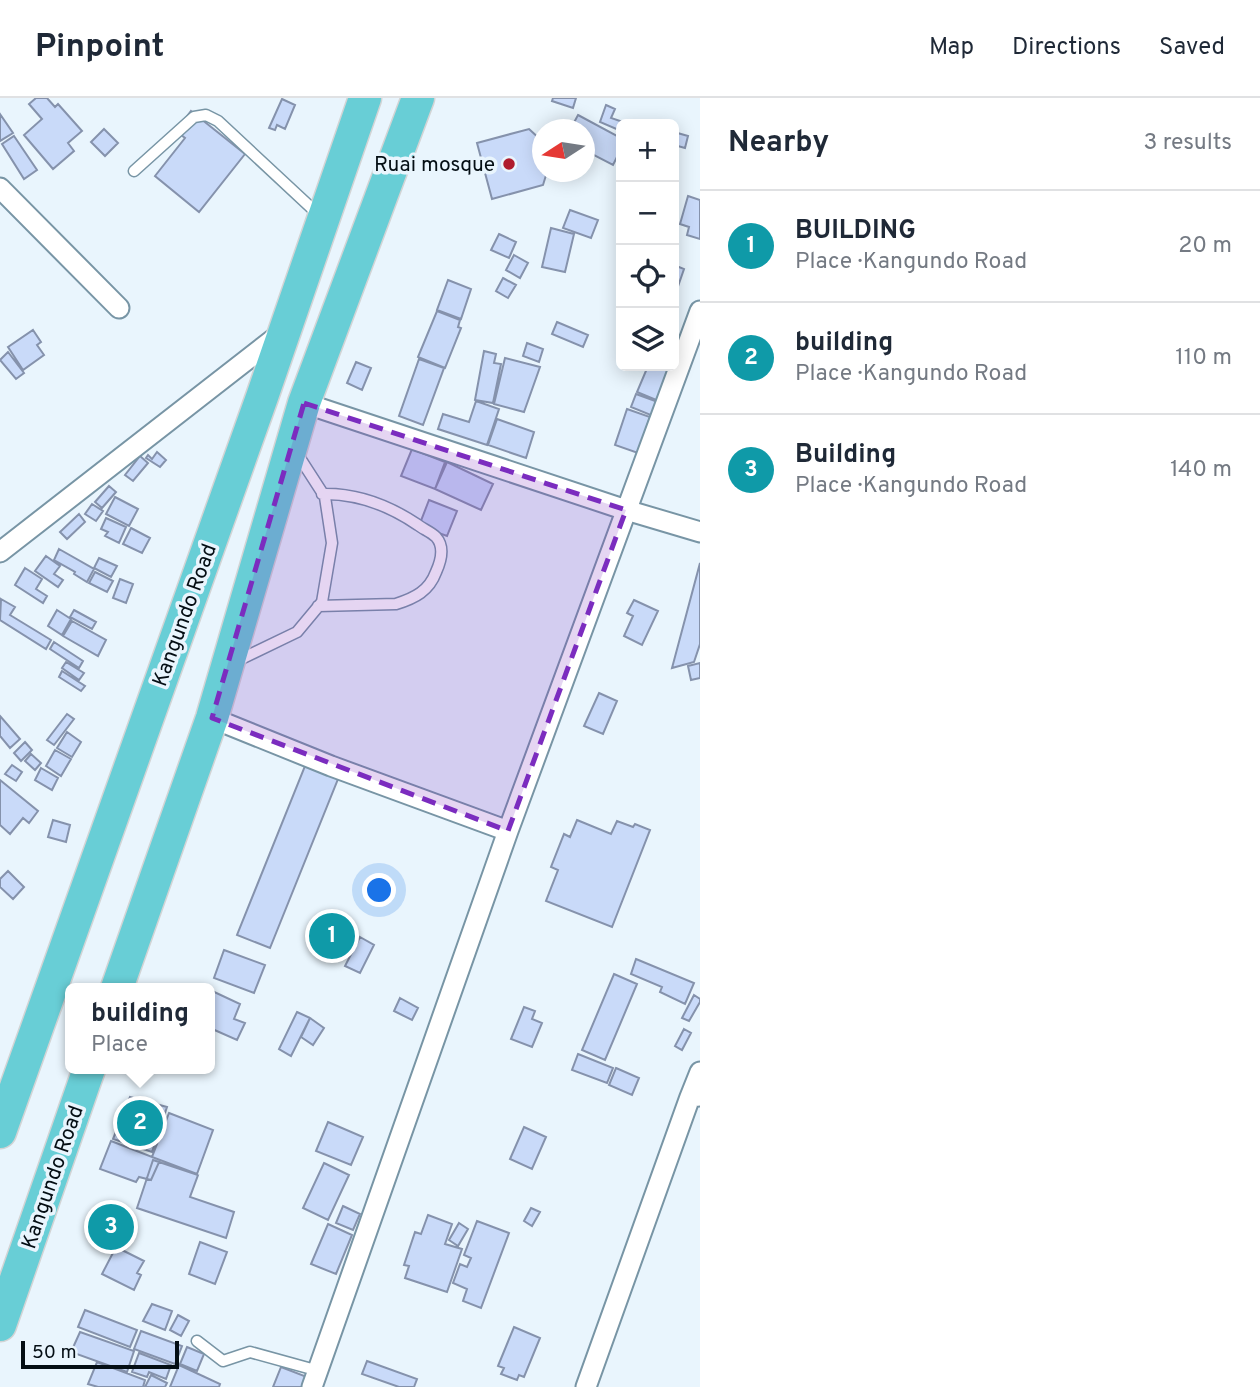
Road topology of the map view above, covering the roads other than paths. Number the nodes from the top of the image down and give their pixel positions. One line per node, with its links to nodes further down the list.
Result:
1 (365, 98): 5 (highway, Kangundo Road)
2 (418, 98): 9 (highway)
3 (134, 172): 5 (lane)
4 (0, 188): 6 (street)
5 (323, 219): 8 (highway, Kangundo Road)
6 (119, 307)
7 (700, 311): 12 (street)
8 (286, 329): 14 (street); 23 (highway, Kangundo Road)
9 (304, 403): 10 (highway); 12 (street)
10 (292, 445): 11 (lane); 16 (highway)
11 (322, 494): 15 (lane); 15 (lane)
12 (626, 510): 13 (street); 18 (street)
13 (700, 533)
14 (0, 552)
15 (318, 606): 16 (lane)
16 (227, 665): 17 (highway)
17 (212, 718): 18 (street); 19 (highway)
18 (508, 831): 26 (street)
19 (119, 983)
20 (700, 1072): 22 (street)
21 (87, 1074): 24 (highway, Kangundo Road)
22 (695, 1096): 27 (street)
23 (0, 1132)
24 (0, 1325)
25 (197, 1341): 26 (lane)
26 (316, 1379)
27 (586, 1387)

